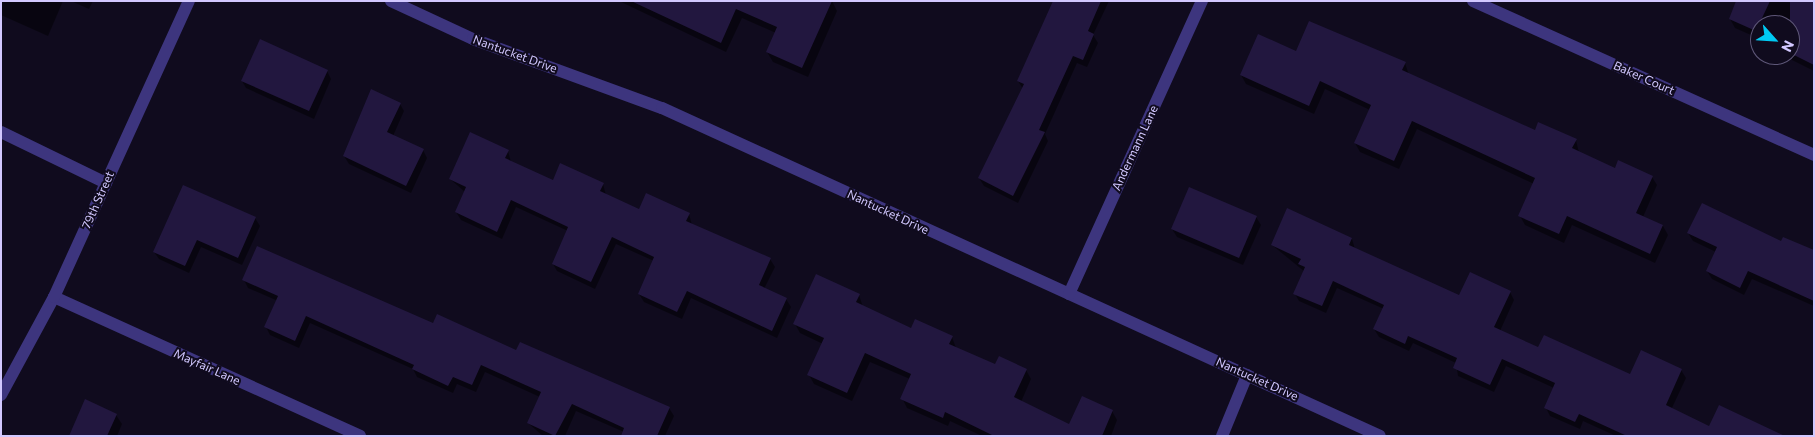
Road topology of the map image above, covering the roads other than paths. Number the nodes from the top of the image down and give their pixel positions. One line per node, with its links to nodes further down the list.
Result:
1 (189, 1): 7 (street, 79th Street)
2 (391, 1): 8 (street, Nantucket Drive)
3 (1202, 1): 8 (street, Andermann Lane)
4 (1473, 1): 6 (street, Baker Court)
5 (1, 132): 7 (street)
6 (1814, 155)
7 (106, 184): 9 (street, 79th Street)
8 (1069, 294): 10 (street, Nantucket Drive)
9 (54, 297): 11 (street, 79th Street); 12 (street, Mayfair Lane)
10 (1247, 375): 13 (street); 14 (street, Nantucket Drive)
11 (1, 395)
12 (360, 436)
13 (1222, 436)
14 (1380, 436)

